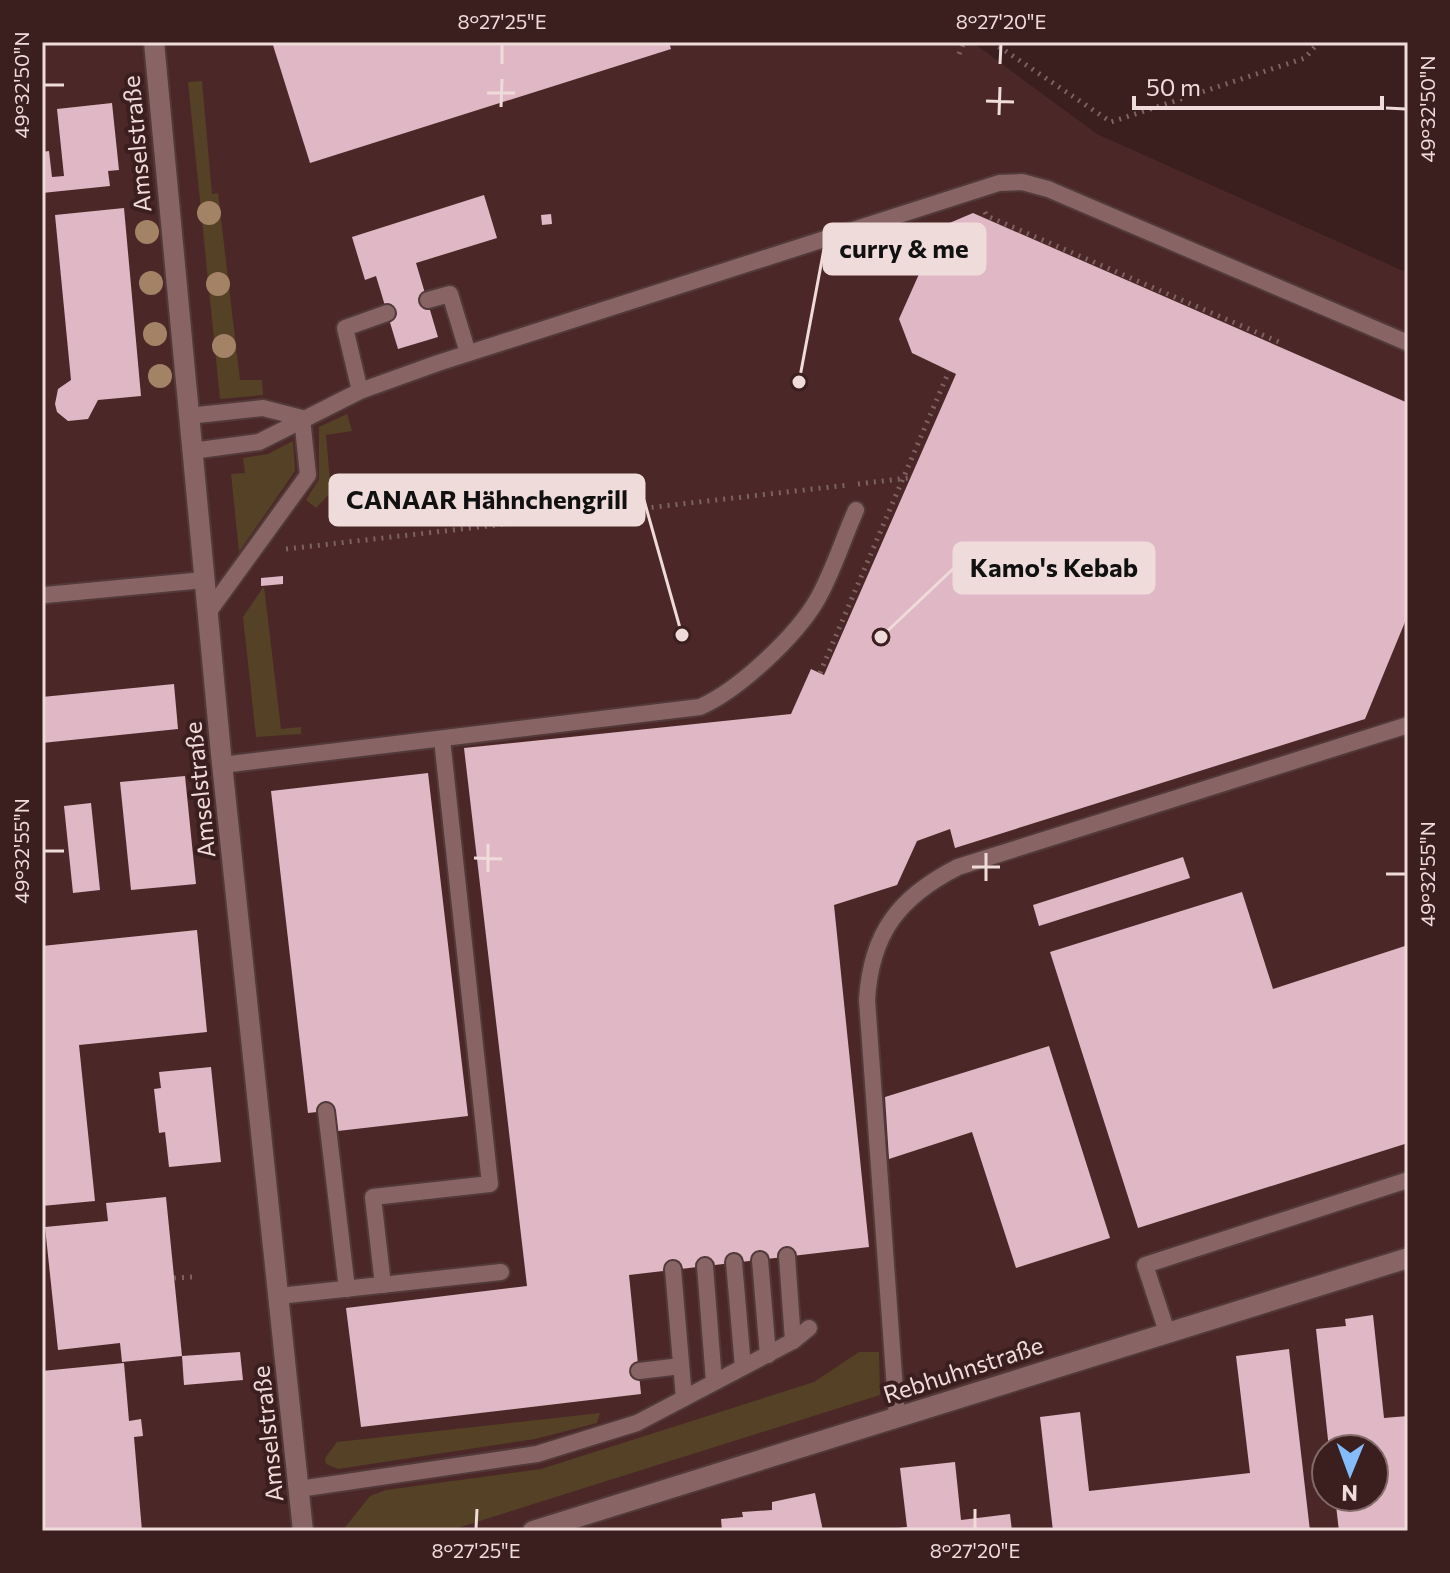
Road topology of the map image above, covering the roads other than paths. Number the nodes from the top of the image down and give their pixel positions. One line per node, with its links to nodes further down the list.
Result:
1 (154, 42): 7 (street, Amselstraße)
2 (428, 300): 5 (lane)
3 (387, 313): 6 (lane)
4 (1408, 343): 5 (lane)
5 (468, 353): 6 (lane)
6 (360, 391): 8 (lane)
7 (188, 416): 8 (lane); 9 (street, Amselstraße)
8 (302, 418): 9 (lane); 13 (lane)
9 (192, 451): 11 (street, Amselstraße)
10 (856, 510): 15 (lane)
11 (204, 580): 12 (lane); 13 (street, Amselstraße)
12 (45, 595)
13 (207, 614): 16 (street, Amselstraße)
14 (1408, 725): 38 (lane)
15 (442, 739): 16 (lane); 26 (lane)
16 (222, 765): 28 (street, Amselstraße)
17 (326, 1111): 27 (lane)
18 (1408, 1180): 30 (lane)
19 (787, 1256): 31 (lane)
20 (1408, 1258): 30 (street, Rebhuhnstraße)
21 (760, 1260): 32 (lane)
22 (734, 1262): 34 (lane)
23 (705, 1266): 36 (lane)
24 (673, 1269): 33 (lane)
25 (501, 1272): 26 (lane)
26 (383, 1285): 27 (lane)
27 (347, 1289): 28 (lane)
28 (279, 1296): 39 (street, Amselstraße)
29 (809, 1328): 31 (lane)
30 (1167, 1332): 38 (street, Rebhuhnstraße)
31 (793, 1341): 32 (lane)
32 (768, 1355): 34 (lane)
33 (681, 1366): 35 (lane); 37 (lane)
34 (743, 1367): 36 (lane)
35 (639, 1371)
36 (714, 1382): 37 (lane)
37 (684, 1398): 39 (lane)
38 (897, 1417): 41 (street, Rebhuhnstraße)
39 (299, 1489): 40 (street, Amselstraße)
40 (303, 1531)
41 (533, 1531)

